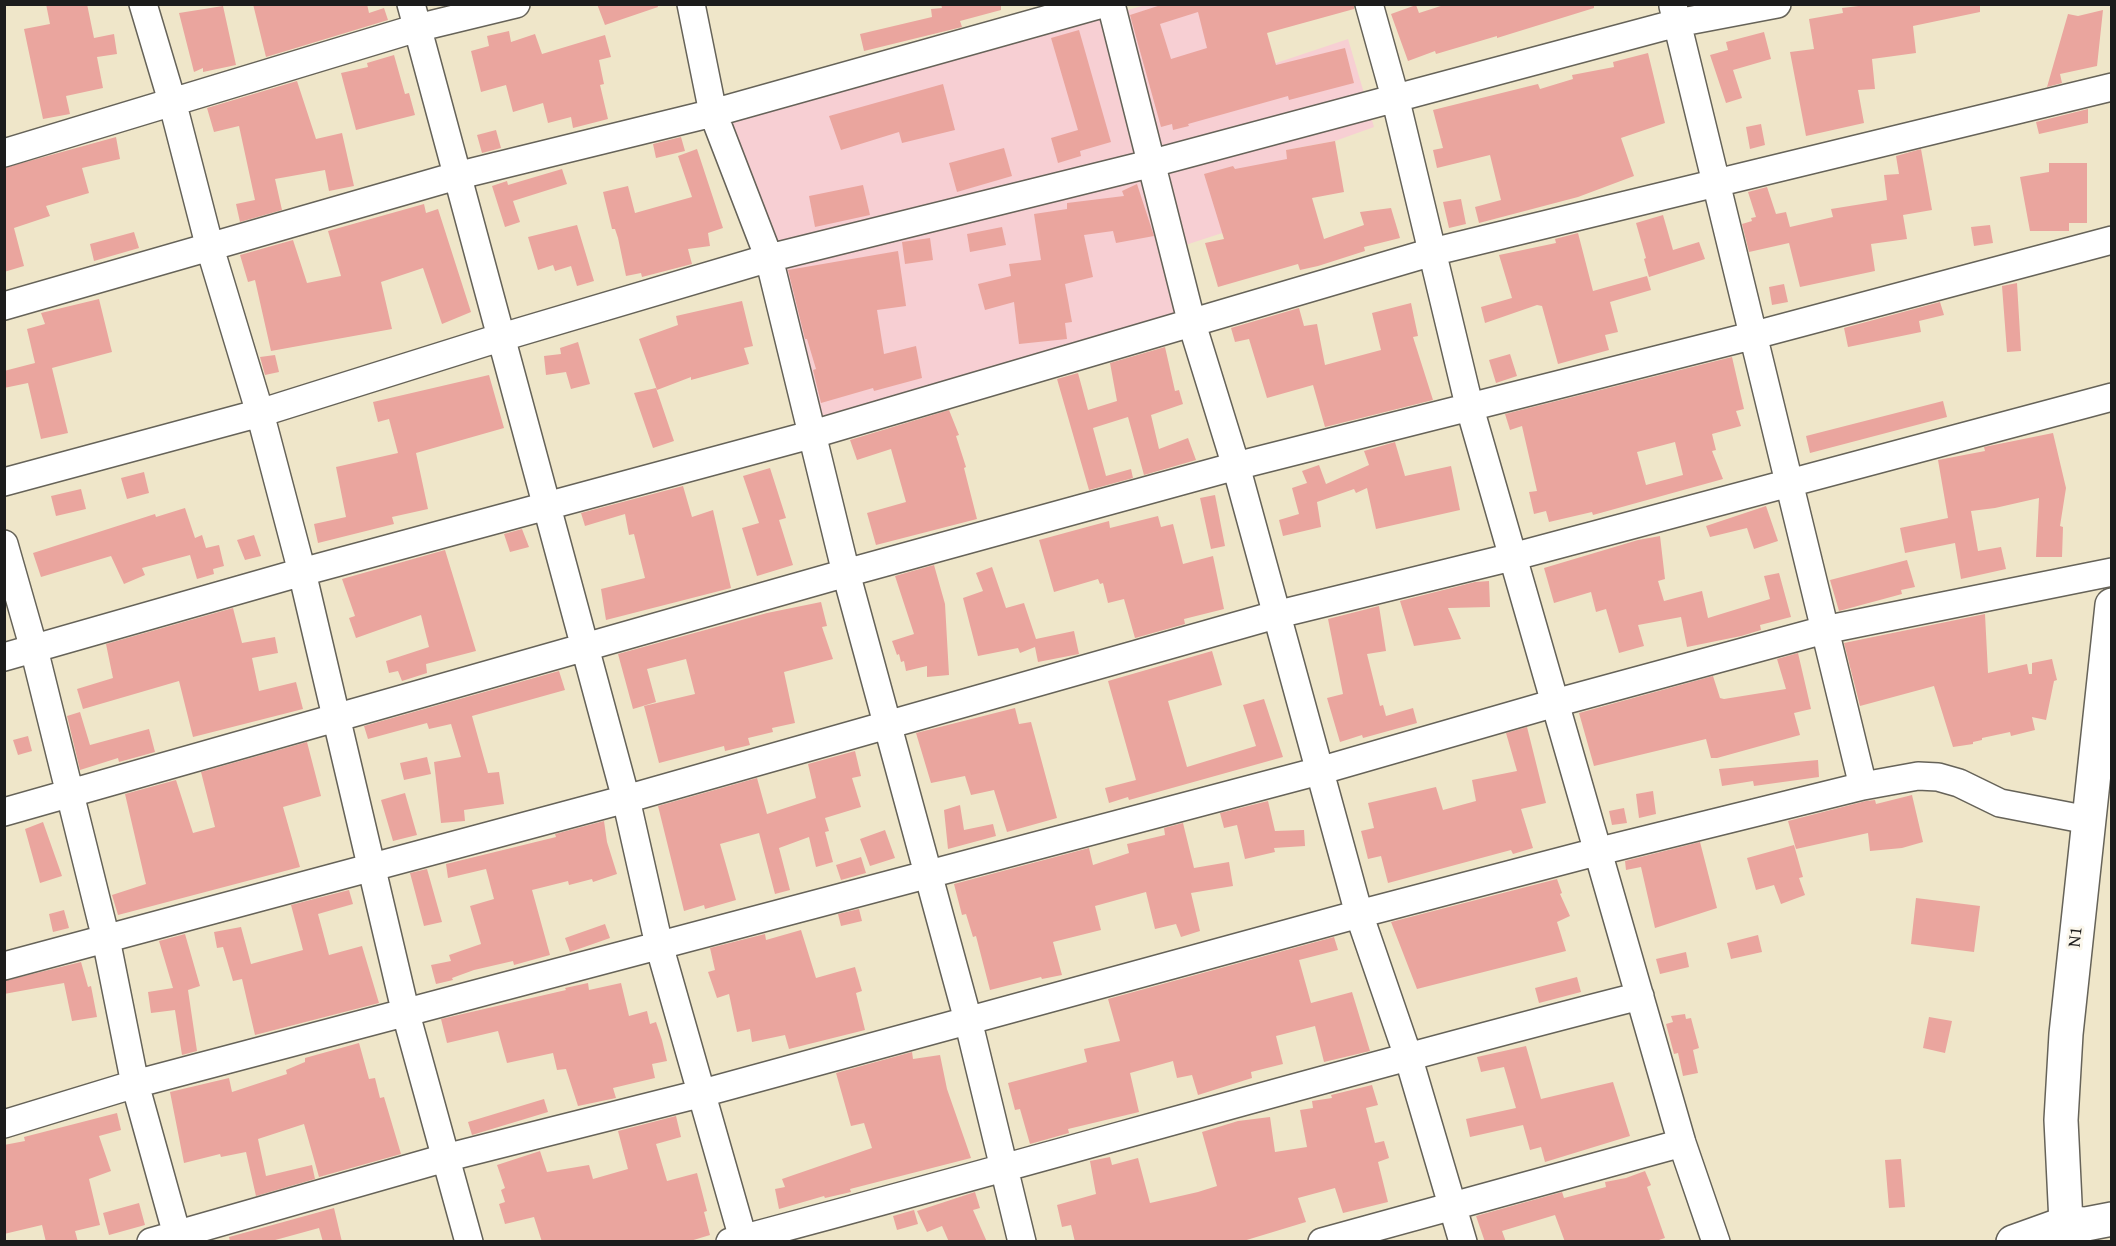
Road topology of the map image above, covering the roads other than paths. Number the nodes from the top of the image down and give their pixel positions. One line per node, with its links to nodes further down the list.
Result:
1 (142, 4): 12 (street)
2 (516, 4): 9 (street)
3 (691, 4): 13 (street)
4 (1102, 4): 13 (street)
5 (1111, 4): 15 (street)
6 (1369, 4): 11 (street)
7 (1777, 4): 8 (street)
8 (1675, 14): 11 (street); 17 (street)
9 (414, 16): 12 (street); 16 (street)
10 (2112, 87): 17 (street)
11 (1395, 97): 15 (street); 20 (street)
12 (172, 101): 14 (street); 19 (street)
13 (714, 113): 16 (street); 21 (street)
14 (4, 153)
15 (1153, 163): 21 (street); 23 (street)
16 (456, 176): 19 (street); 25 (street)
17 (1717, 183): 20 (street); 24 (street)
18 (2112, 240): 24 (street)
19 (210, 248): 22 (street); 28 (street)
20 (1431, 252): 23 (street); 27 (street)
21 (770, 258): 25 (street); 29 (street)
22 (4, 306)
23 (1192, 324): 29 (street); 30 (street)
24 (1755, 335): 27 (street); 32 (street)
25 (499, 338): 28 (street); 33 (street)
26 (2112, 397): 32 (street)
27 (1469, 405): 30 (street); 35 (street)
28 (260, 414): 31 (street); 36 (street)
29 (810, 435): 33 (street); 38 (street)
30 (1236, 466): 38 (street); 40 (street)
31 (4, 482)
32 (1789, 482): 35 (street); 41 (street)
33 (545, 506): 36 (street); 42 (street)
34 (4, 544): 43 (street)
35 (1512, 557): 40 (street); 45 (street)
36 (302, 572): 43 (street); 46 (street)
37 (2112, 572): 41 (street)
38 (846, 573): 42 (street); 47 (street)
39 (2112, 605): 53 (main road, N1)
40 (1275, 615): 47 (street); 48 (street)
41 (1824, 630): 45 (street); 49 (street)
42 (583, 648): 46 (street); 51 (street)
43 (34, 649): 44 (street); 50 (street)
44 (4, 657)
45 (1555, 703): 48 (street); 54 (street)
46 (337, 717): 50 (street); 55 (street)
47 (887, 725): 51 (street); 56 (street)
48 (1319, 771): 56 (street); 57 (street)
49 (1863, 786): 53 (street); 54 (street)
50 (68, 793): 52 (street); 58 (street)
51 (626, 799): 55 (street); 59 (street)
52 (4, 812)
53 (2088, 820): 73 (main road, N1)
54 (1596, 852): 57 (street); 61 (street)
55 (372, 866): 58 (street); 62 (street)
56 (929, 874): 59 (street); 63 (street)
57 (1359, 914): 63 (street); 64 (street)
58 (106, 939): 60 (street); 65 (street)
59 (659, 945): 62 (street); 66 (street)
60 (4, 966)
61 (1640, 996): 64 (street); 68 (street)
62 (406, 1014): 65 (street); 69 (street)
63 (968, 1020): 66 (street); 70 (street)
64 (1408, 1056): 70 (street); 71 (street)
65 (135, 1084): 67 (street); 74 (street)
66 (699, 1094): 69 (street); 75 (street)
67 (4, 1124)
68 (1682, 1143): 71 (street); 81 (street)
69 (445, 1158): 74 (street); 77 (street)
70 (1004, 1169): 75 (street); 78 (street)
71 (1451, 1206): 79 (street); 80 (street)
72 (2112, 1219): 73 (main road)
73 (2065, 1232): 82 (main road)
74 (178, 1238): 76 (street)
75 (739, 1240)
76 (151, 1242)
77 (469, 1242)
78 (1022, 1242)
79 (1322, 1242)
80 (1463, 1242)
81 (1716, 1242)
82 (2013, 1242)

